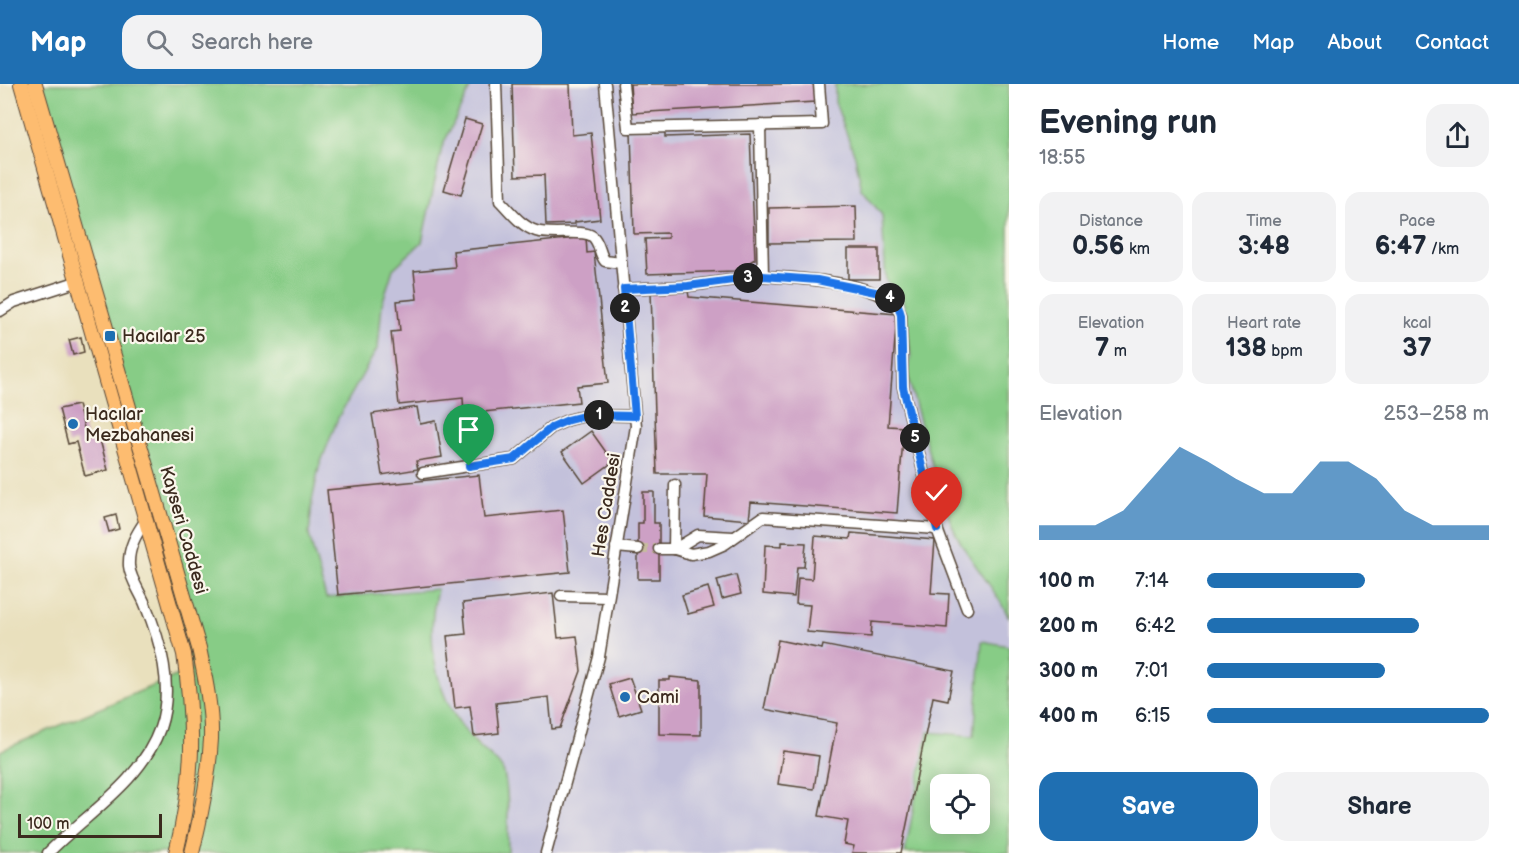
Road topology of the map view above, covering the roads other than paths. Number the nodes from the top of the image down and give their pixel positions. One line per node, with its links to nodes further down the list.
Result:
1 (21, 84): 10 (main road, Kayseri Caddesi)
2 (35, 84): 10 (main road, Kayseri Caddesi)
3 (496, 84): 8 (street)
4 (605, 84): 8 (street, Hes Caddesi)
5 (623, 84): 7 (street)
6 (819, 84): 7 (street)
7 (760, 125): 9 (street)
8 (621, 263): 11 (street, Hes Caddesi)
9 (763, 276): 11 (street); 17 (street)
10 (86, 279): 12 (street); 16 (main road, Kayseri Caddesi); 28 (main road, Kayseri Caddesi)
11 (624, 289): 13 (street, Hes Caddesi)
12 (1, 308)
13 (635, 416): 14 (street); 19 (street, Hes Caddesi)
14 (423, 473)
15 (675, 484): 22 (street)
16 (147, 520): 26 (street); 27 (main road, Kayseri Caddesi)
17 (937, 529): 18 (street); 25 (street)
18 (733, 537): 22 (street); 22 (street)
19 (616, 547): 20 (street); 24 (street, Hes Caddesi)
20 (638, 549)
21 (659, 549): 22 (street)
22 (674, 549)
23 (561, 596): 24 (street)
24 (608, 597): 29 (street, Hes Caddesi)
25 (967, 609)
26 (48, 853)
27 (176, 853)
28 (192, 853)
29 (546, 853)

